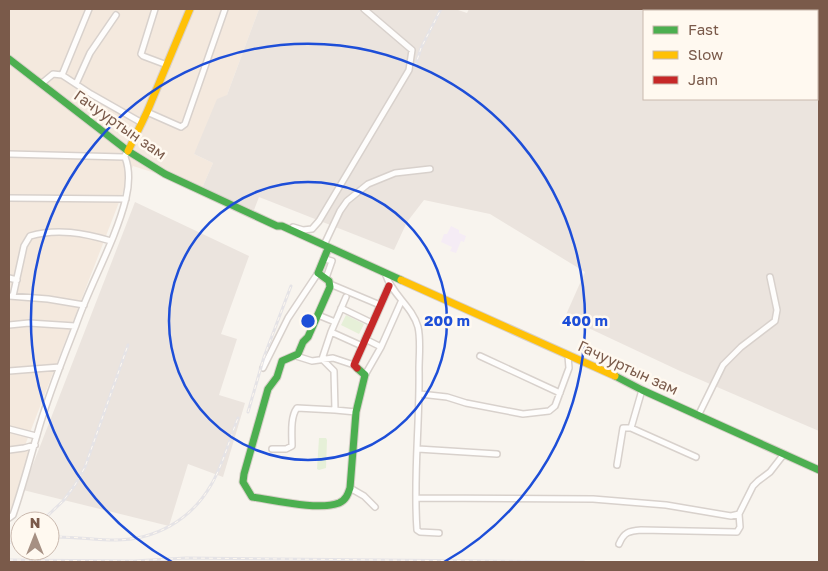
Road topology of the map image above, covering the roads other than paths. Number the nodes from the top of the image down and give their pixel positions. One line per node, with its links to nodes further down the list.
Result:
1 (89, 9): 9 (street)
2 (155, 9): 8 (street)
3 (190, 9): 8 (main road)
4 (225, 9): 12 (street)
5 (364, 9): 19 (street)
6 (116, 15): 11 (street)
7 (9, 59): 10 (main road, Гачууртын зам)
8 (167, 65): 12 (main road)
9 (62, 75): 10 (street); 11 (street)
10 (41, 84): 15 (main road, Гачууртын зам)
11 (76, 84): 13 (street)
12 (147, 112): 13 (main road)
13 (142, 123): 15 (main road)
14 (9, 154): 15 (street)
15 (126, 154): 18 (street); 19 (main road, Гачууртын зам)
16 (430, 169): 21 (street)
17 (9, 198): 18 (street)
18 (126, 199): 20 (street)
19 (278, 224): 21 (main road, Гачууртын зам)
20 (111, 241): 27 (street); 33 (street)
21 (326, 248): 22 (main road); 24 (main road, Гачууртын зам)
22 (324, 259): 23 (main road); 28 (street)
23 (318, 273): 28 (main road); 50 (street)
24 (385, 273): 29 (street); 46 (main road, Гачууртын зам)
25 (770, 277): 58 (street)
26 (9, 278): 27 (street)
27 (17, 280): 30 (street)
28 (328, 281): 34 (street); 36 (main road)
29 (389, 286): 32 (street); 34 (main road)
30 (11, 296): 33 (street)
31 (346, 298): 35 (street)
32 (401, 302): 43 (street); 55 (street)
33 (84, 305): 40 (street)
34 (380, 305): 38 (main road)
35 (341, 308): 37 (street); 38 (street)
36 (318, 315): 37 (street); 44 (main road)
37 (335, 322): 41 (street)
38 (372, 323): 42 (main road)
39 (9, 325): 40 (street)
40 (75, 326): 49 (street)
41 (331, 332): 42 (street); 47 (street)
42 (364, 343): 43 (street); 48 (main road)
43 (381, 347): 52 (street)
44 (296, 356): 47 (street); 71 (main road)
45 (480, 356): 54 (street)
46 (568, 356): 53 (main road, Гачууртын зам); 54 (street)
47 (322, 360): 48 (street); 56 (street)
48 (354, 365): 52 (main road)
49 (60, 367): 51 (street); 61 (street)
50 (263, 368)
51 (9, 371)
52 (365, 375): 57 (main road)
53 (642, 390): 58 (main road, Гачууртын зам); 59 (street)
54 (560, 393): 55 (street)
55 (420, 394): 64 (street)
56 (335, 410): 57 (street); 63 (street)
57 (356, 412): 71 (main road)
58 (698, 416): 67 (main road, Гачууртын зам)
59 (631, 428): 68 (street); 69 (street)
60 (9, 429): 61 (street)
61 (36, 436): 62 (street)
62 (35, 445): 65 (street); 75 (street)
63 (272, 449)
64 (418, 449): 66 (street); 72 (street)
65 (9, 450)
66 (497, 454)
67 (784, 454): 70 (main road, Гачууртын зам); 74 (street)
68 (696, 457)
69 (617, 465)
70 (819, 470)
71 (350, 488): 73 (street)
72 (417, 498): 74 (street); 76 (street)
73 (375, 507)
74 (739, 514): 77 (street)
75 (9, 518)
76 (439, 533)
77 (619, 544)

